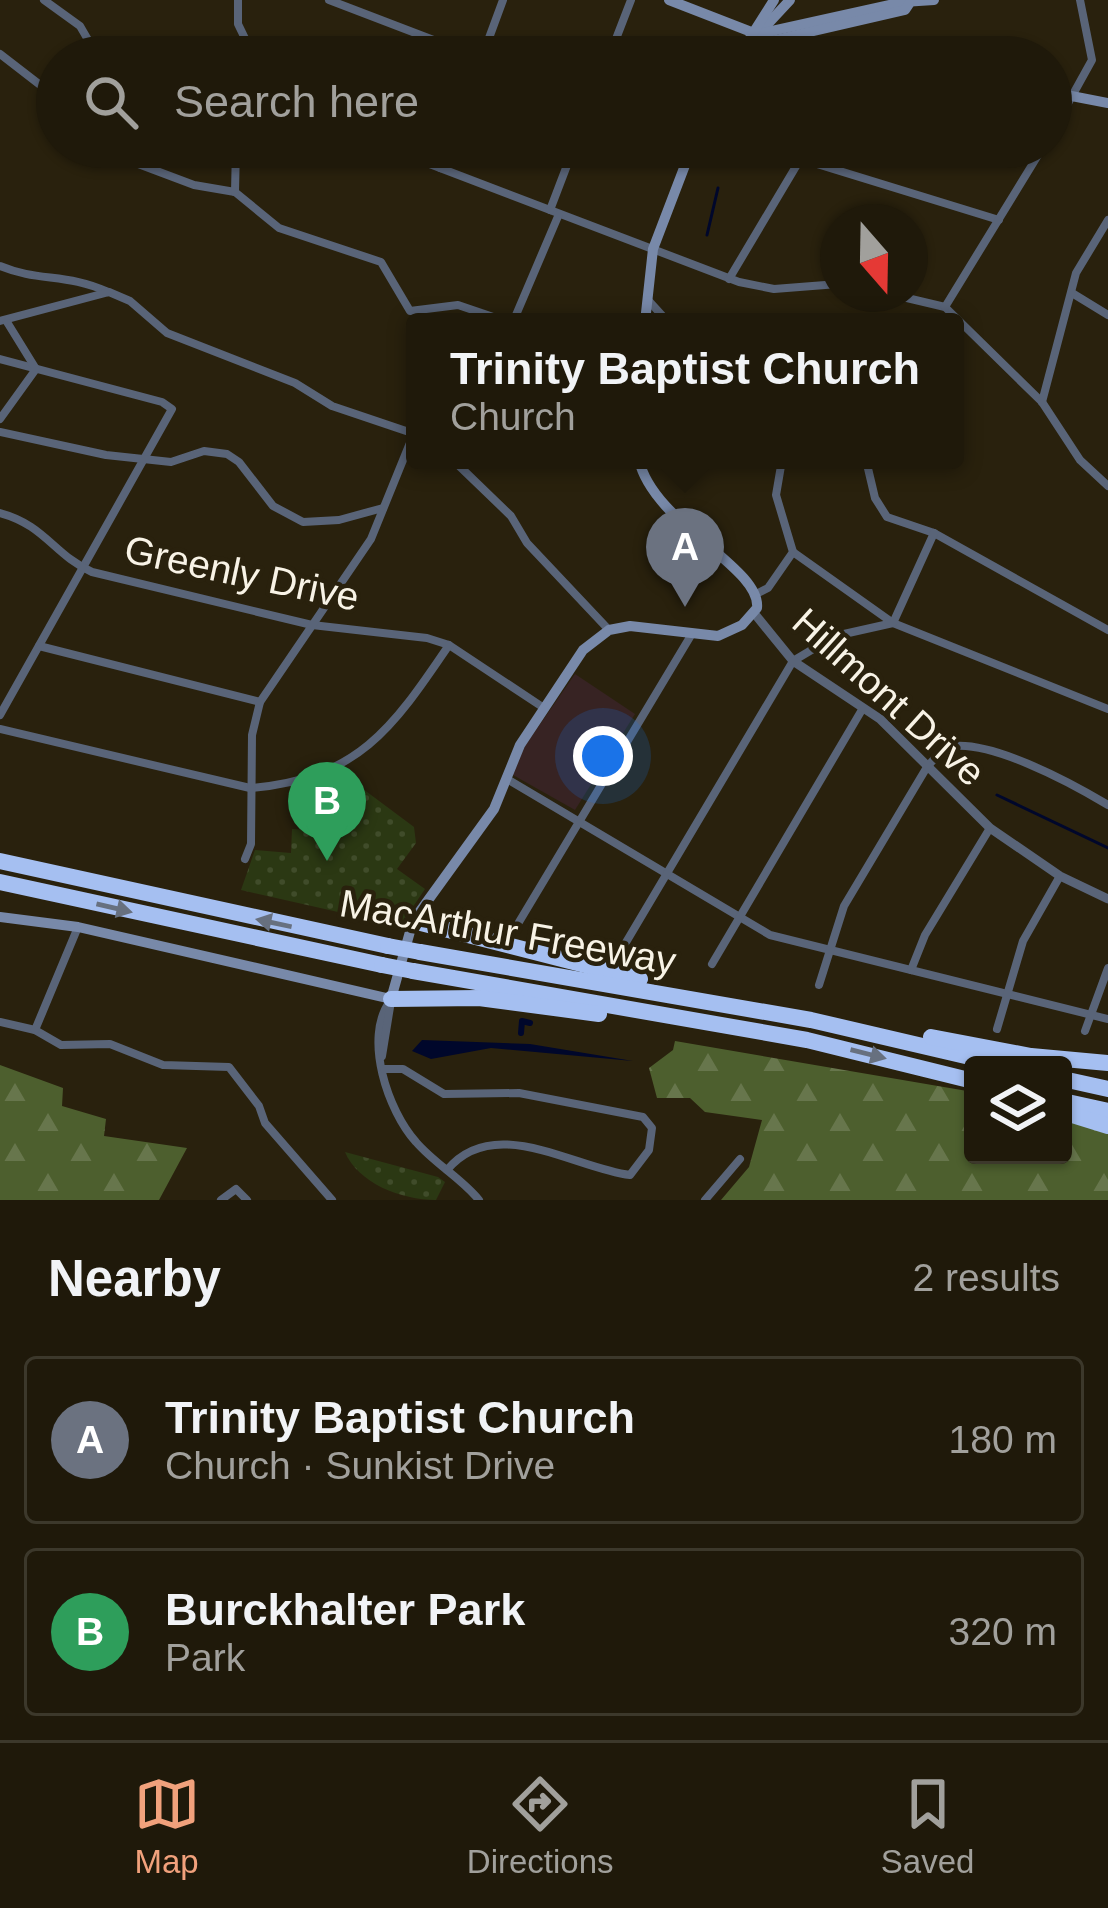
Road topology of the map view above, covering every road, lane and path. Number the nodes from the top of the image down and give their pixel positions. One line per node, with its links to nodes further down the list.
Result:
1 (44, 0): 16 (street)
2 (238, 0): 17 (street)
3 (329, 0): 18 (street)
4 (503, 0): 19 (street)
5 (631, 0): 20 (street)
6 (669, 0): 11 (main road)
7 (774, 0): 15 (main road)
8 (792, 0): 13 (main road); 15 (main road)
9 (934, 0): 12 (main road)
10 (1080, 0): 26 (street)
11 (686, 3): 15 (main road)
12 (909, 4): 13 (main road); 14 (main road)
13 (806, 22): 15 (main road)
14 (824, 26): 22 (main road); 23 (main road)
15 (755, 34): 21 (main road)
16 (86, 36)
17 (244, 36)
18 (424, 36)
19 (488, 36)
20 (617, 36)
21 (760, 36)
22 (789, 36)
23 (823, 36)
24 (0, 55): 25 (street)
25 (36, 82)
26 (1074, 96): 27 (street); 28 (main road)
27 (1072, 99)
28 (1108, 104)
29 (149, 168): 37 (street)
30 (239, 168): 37 (street)
31 (443, 168): 38 (street)
32 (568, 168): 38 (street)
33 (684, 168): 41 (main road)
34 (795, 168): 43 (street)
35 (827, 168): 39 (street)
36 (1030, 168): 39 (street)
37 (235, 192): 50 (street)
38 (555, 212): 41 (street); 51 (street)
39 (999, 220): 49 (street)
40 (1108, 220): 46 (street)
41 (653, 249): 43 (street); 47 (main road)
42 (0, 266): 45 (street)
43 (729, 279): 44 (street)
44 (820, 285)
45 (109, 292): 56 (street); 62 (street)
46 (1072, 293): 55 (street); 60 (street)
47 (647, 299): 52 (main road); 53 (street)
48 (928, 303): 49 (street)
49 (944, 307): 54 (street)
50 (482, 313)
51 (514, 313)
52 (646, 313)
53 (660, 313)
54 (950, 313)
55 (1108, 315)
56 (4, 322): 59 (street)
57 (964, 326): 60 (street)
58 (0, 359): 59 (street)
59 (36, 370): 61 (street); 65 (street)
60 (1042, 402): 70 (street)
61 (0, 419)
62 (406, 431)
63 (0, 433): 65 (street)
64 (406, 454): 71 (street)
65 (147, 456): 71 (street); 75 (street)
66 (462, 469): 80 (street)
67 (642, 469): 76 (main road)
68 (780, 469): 74 (street)
69 (869, 469): 73 (street)
70 (1108, 486)
71 (384, 508): 79 (street)
72 (0, 513): 75 (street, Greenly Drive)
73 (934, 533): 78 (street); 81 (street)
74 (793, 552): 76 (street); 78 (street)
75 (83, 568): 79 (street, Greenly Drive); 84 (street)
76 (758, 593): 77 (main road)
77 (754, 613): 82 (main road); 85 (street, Hillmont Drive)
78 (893, 623): 85 (street); 89 (street)
79 (312, 625): 83 (street, Greenly Drive); 86 (street)
80 (608, 630): 82 (main road); 88 (main road)
81 (1108, 630)
82 (690, 637): 96 (street)
83 (449, 645): 88 (street, Greenly Drive); 94 (street)
84 (39, 646): 86 (street); 90 (street)
85 (793, 661): 87 (street, Hillmont Drive); 100 (street)
86 (260, 702): 94 (street)
87 (864, 706): 92 (street, Hillmont Drive); 105 (street)
88 (544, 708): 93 (main road)
89 (1108, 709)
90 (0, 715)
91 (0, 729): 94 (street)
92 (927, 766): 95 (street); 97 (street, Hillmont Drive); 110 (street)
93 (507, 779): 96 (street); 106 (main road)
94 (250, 788): 98 (street)
95 (1108, 805)
96 (578, 822): 100 (street); 107 (street)
97 (990, 828): 101 (street, Hillmont Drive); 113 (street)
98 (245, 859)
99 (0, 861): 116 (highway, MacArthur Freeway, one-way to 99, bridge)
100 (664, 873): 105 (street); 109 (street)
101 (1060, 876): 103 (street, Hillmont Drive); 115 (street)
102 (0, 881): 124 (highway, MacArthur Freeway, one-way to 124, bridge)
103 (1108, 899)
104 (0, 917): 108 (main road)
105 (736, 918): 110 (street); 111 (street)
106 (413, 921): 116 (highway); 117 (main road)
107 (519, 922)
108 (77, 927): 117 (main road); 123 (street)
109 (625, 944)
110 (828, 953): 113 (street); 114 (street)
111 (712, 964)
112 (1108, 968): 118 (street)
113 (911, 970): 115 (street)
114 (819, 986)
115 (1007, 994): 118 (street); 122 (street)
116 (685, 998): 120 (highway, MacArthur Freeway)
117 (391, 999): 124 (highway); 128 (street)
118 (1089, 1015): 119 (street); 125 (street)
119 (1108, 1019)
120 (811, 1020): 126 (highway, MacArthur Freeway); 127 (highway)
121 (0, 1022): 123 (street)
122 (998, 1029)
123 (35, 1030): 140 (street)
124 (762, 1031): 129 (highway, MacArthur Freeway, one-way to 129)
125 (1085, 1031)
126 (965, 1056)
127 (1108, 1063)
128 (383, 1069): 137 (street); 137 (street)
129 (964, 1079)
130 (1072, 1081): 131 (highway)
131 (1108, 1090)
132 (1072, 1103): 133 (highway)
133 (1108, 1112)
134 (1072, 1115): 135 (highway)
135 (1108, 1126)
136 (740, 1159): 142 (street)
137 (447, 1171): 141 (street)
138 (221, 1200): 139 (street)
139 (247, 1200)
140 (332, 1200)
141 (479, 1200)
142 (705, 1200)

